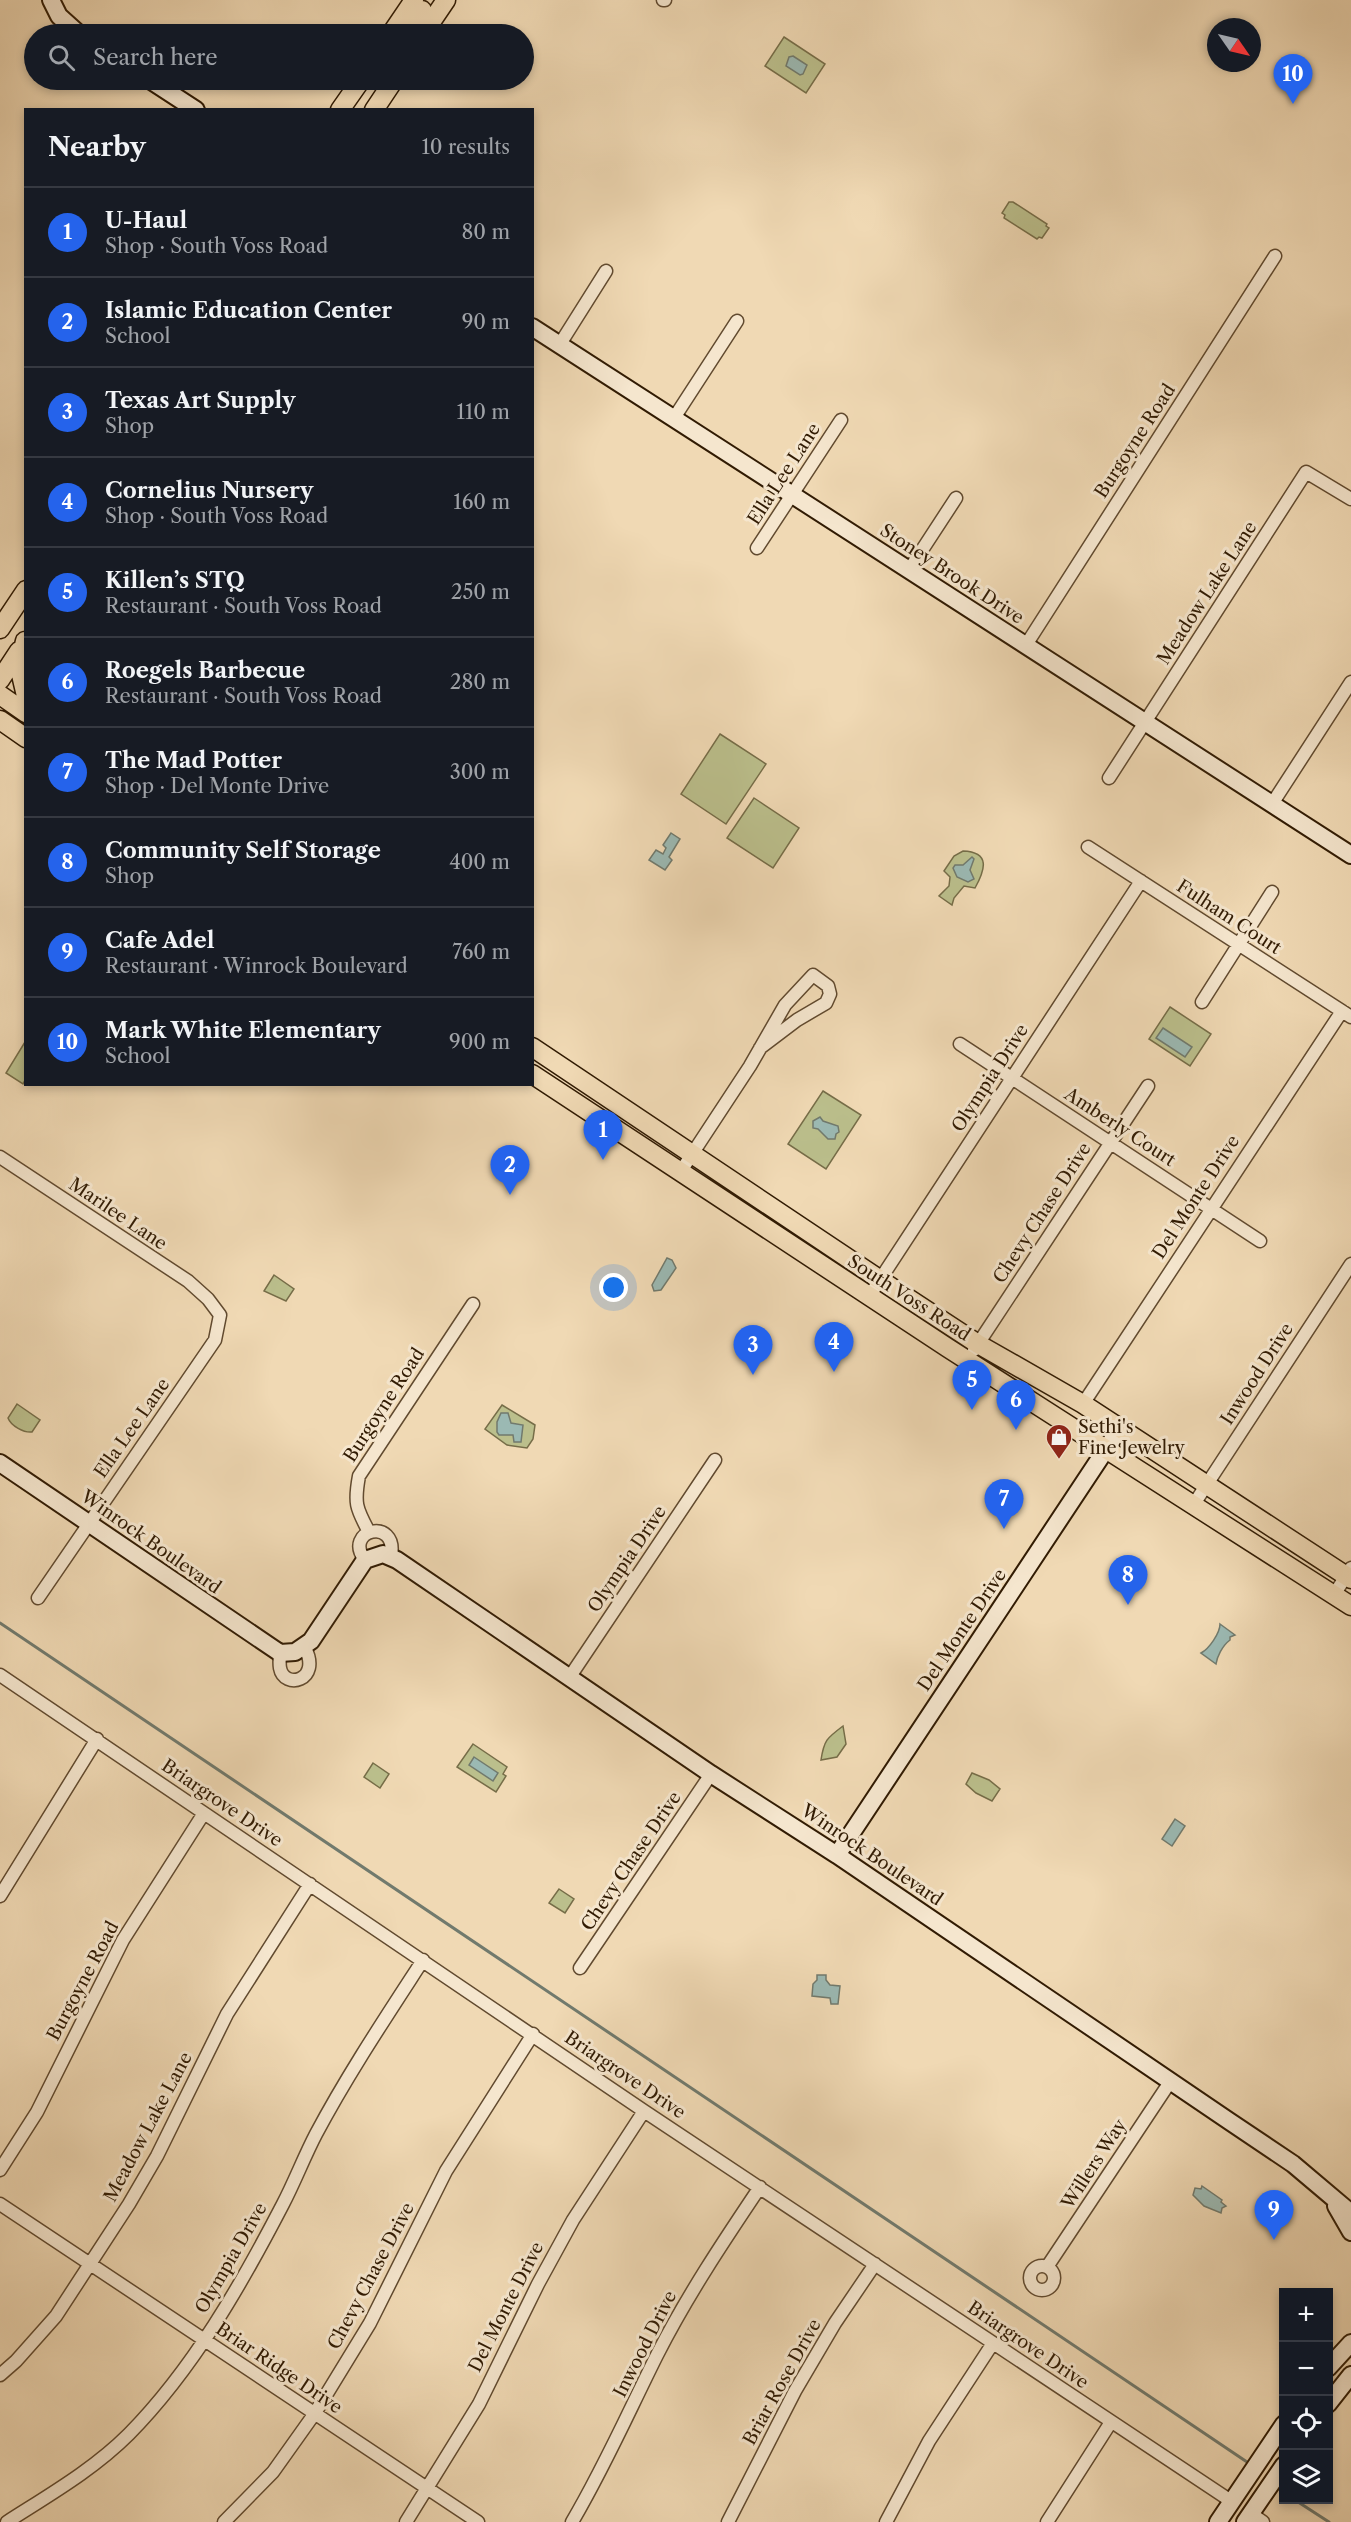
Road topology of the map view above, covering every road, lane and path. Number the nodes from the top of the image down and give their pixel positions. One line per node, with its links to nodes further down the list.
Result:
1 (51, 0): 5 (street)
2 (414, 0): 6 (main road)
3 (422, 0): 7 (main road)
4 (446, 0): 8 (main road)
5 (68, 24)
6 (398, 24)
7 (413, 24)
8 (430, 24)
9 (165, 90): 14 (street)
10 (354, 90): 15 (main road)
11 (380, 90): 13 (main road)
12 (388, 90): 13 (main road)
13 (378, 105)
14 (193, 108)
15 (341, 108)
16 (1275, 256): 32 (street, Burgoyne Road)
17 (606, 271): 20 (street)
18 (737, 321): 21 (street)
19 (534, 328): 20 (street, Stoney Brook Drive)
20 (560, 344): 21 (street, Stoney Brook Drive)
21 (674, 418): 23 (street, Stoney Brook Drive)
22 (841, 420): 23 (street, Ella Lee Lane)
23 (792, 495): 26 (street, Ella Lee Lane); 27 (street, Stoney Brook Drive)
24 (956, 498): 27 (street)
25 (1351, 499): 39 (street, Meadow Lake Lane)
26 (757, 548)
27 (909, 570): 32 (street, Stoney Brook Drive)
28 (24, 593): 29 (main road)
29 (0, 629)
30 (24, 643): 33 (main road)
31 (24, 645): 35 (main road)
32 (1026, 645): 39 (street, Stoney Brook Drive)
33 (0, 680)
34 (1351, 682): 42 (street)
35 (24, 687)
36 (0, 695): 37 (main road)
37 (24, 712)
38 (0, 720): 40 (main road)
39 (1146, 722): 41 (street, Meadow Lake Lane); 42 (street, Stoney Brook Drive)
40 (24, 737)
41 (1109, 778)
42 (1272, 804): 44 (street, Stoney Brook Drive)
43 (1088, 847): 45 (street, Fulham Court)
44 (1351, 855)
45 (1141, 881): 47 (street, Fulham Court); 54 (street, Olympia Drive)
46 (1272, 892): 47 (street)
47 (1239, 944): 48 (street); 49 (street, Fulham Court)
48 (1202, 1002)
49 (1347, 1014): 62 (street, Del Monte Drive)
50 (960, 1044): 54 (street, Amberly Court)
51 (534, 1048): 55 (main road, South Voss Road)
52 (760, 1048): 52 (street); 59 (street)
53 (534, 1075): 57 (main road, South Voss Road)
54 (1012, 1078): 58 (street, Amberly Court); 65 (street, Olympia Drive)
55 (579, 1079): 57 (main road); 59 (main road, South Voss Road)
56 (1148, 1086): 58 (street, Chevy Chase Drive)
57 (568, 1096): 61 (main road, South Voss Road)
58 (1110, 1142): 62 (street, Amberly Court); 68 (street, Chevy Chase Drive)
59 (692, 1155): 61 (street); 65 (main road, South Voss Road)
60 (0, 1157): 67 (street, Marilee Lane)
61 (681, 1171): 65 (main road, South Voss Road)
62 (1212, 1209): 63 (street, Amberly Court); 70 (street, Del Monte Drive)
63 (1260, 1240)
64 (1351, 1264): 75 (street, Inwood Drive)
65 (875, 1287): 68 (main road, South Voss Road); 69 (main road, South Voss Road)
66 (473, 1304): 79 (street, Burgoyne Road)
67 (213, 1305): 78 (street, Ella Lee Lane)
68 (978, 1344): 69 (street, Chevy Chase Drive); 70 (main road, South Voss Road)
69 (967, 1360): 72 (main road, South Voss Road)
70 (1083, 1404): 71 (main road, South Voss Road)
71 (1120, 1428): 72 (street, Del Monte Drive); 75 (main road, South Voss Road)
72 (1106, 1448): 76 (main road, South Voss Road); 94 (street, Del Monte Drive)
73 (715, 1460): 90 (street, Olympia Drive)
74 (0, 1463): 78 (street, Winrock Boulevard)
75 (1207, 1484): 76 (street, Inwood Drive); 77 (main road, South Voss Road)
76 (1194, 1504): 80 (main road, South Voss Road)
77 (1256, 1516): 80 (main road); 83 (main road, South Voss Road)
78 (89, 1522): 85 (street, Ella Lee Lane); 88 (street, Winrock Boulevard)
79 (369, 1532): 81 (street); 82 (street)
80 (1243, 1536): 84 (main road, South Voss Road)
81 (391, 1556): 82 (street); 90 (street, Winrock Boulevard)
82 (365, 1560): 87 (street)
83 (1349, 1574): 84 (street)
84 (1334, 1594): 86 (main road, South Voss Road)
85 (38, 1598)
86 (1351, 1606)
87 (304, 1648): 88 (street); 88 (street)
88 (280, 1653)
89 (0, 1675): 91 (street, Briargrove Drive)
90 (569, 1678): 92 (street, Winrock Boulevard)
91 (97, 1739): 93 (street, Briargrove Drive); 96 (street)
92 (711, 1774): 94 (street, Winrock Boulevard); 98 (street, Chevy Chase Drive)
93 (204, 1813): 95 (street, Briargrove Drive); 102 (street, Burgoyne Road)
94 (837, 1855): 100 (street, Winrock Boulevard)
95 (310, 1884): 97 (street, Briargrove Drive); 108 (street, Meadow Lake Lane)
96 (0, 1896)
97 (423, 1960): 99 (street, Briargrove Drive); 111 (street, Olympia Drive)
98 (580, 1968)
99 (533, 2034): 101 (street, Briargrove Drive); 118 (street, Chevy Chase Drive)
100 (1170, 2082): 104 (street, Winrock Boulevard); 110 (street, Willers Way)
101 (644, 2110): 103 (street, Briargrove Drive); 122 (street, Del Monte Drive)
102 (0, 2170)
103 (760, 2187): 109 (street, Briargrove Drive); 129 (street, Inwood Drive)
104 (1327, 2193): 106 (street, Winrock Boulevard); 107 (street, Winrock Boulevard)
105 (0, 2204): 108 (street, Briar Ridge Drive)
106 (1351, 2213)
107 (1351, 2232)
108 (91, 2264): 111 (street, Briar Ridge Drive); 115 (street, Meadow Lake Lane)
109 (875, 2264): 112 (street, Briargrove Drive); 130 (street, Briar Rose Drive)
110 (1047, 2267)
111 (204, 2340): 118 (street, Briar Ridge Drive); 125 (street, Olympia Drive)
112 (993, 2343): 119 (street, Briargrove Drive); 131 (street)
113 (1351, 2343): 114 (street)
114 (1333, 2364)
115 (0, 2375)
116 (1351, 2375): 117 (street)
117 (1333, 2399)
118 (315, 2413): 122 (street, Briar Ridge Drive); 126 (street, Chevy Chase Drive)
119 (1111, 2422): 123 (street, Briargrove Drive); 132 (street)
120 (1279, 2431): 123 (street)
121 (1279, 2472): 124 (street)
122 (428, 2488): 127 (street, Del Monte Drive); 128 (street, Briar Ridge Drive)
123 (1231, 2501): 133 (street)
124 (1254, 2515)
125 (7, 2522)
126 (224, 2522)
127 (406, 2522)
128 (478, 2522)
129 (572, 2522)
130 (728, 2522)
131 (886, 2522)
132 (1047, 2522)
133 (1218, 2522)

